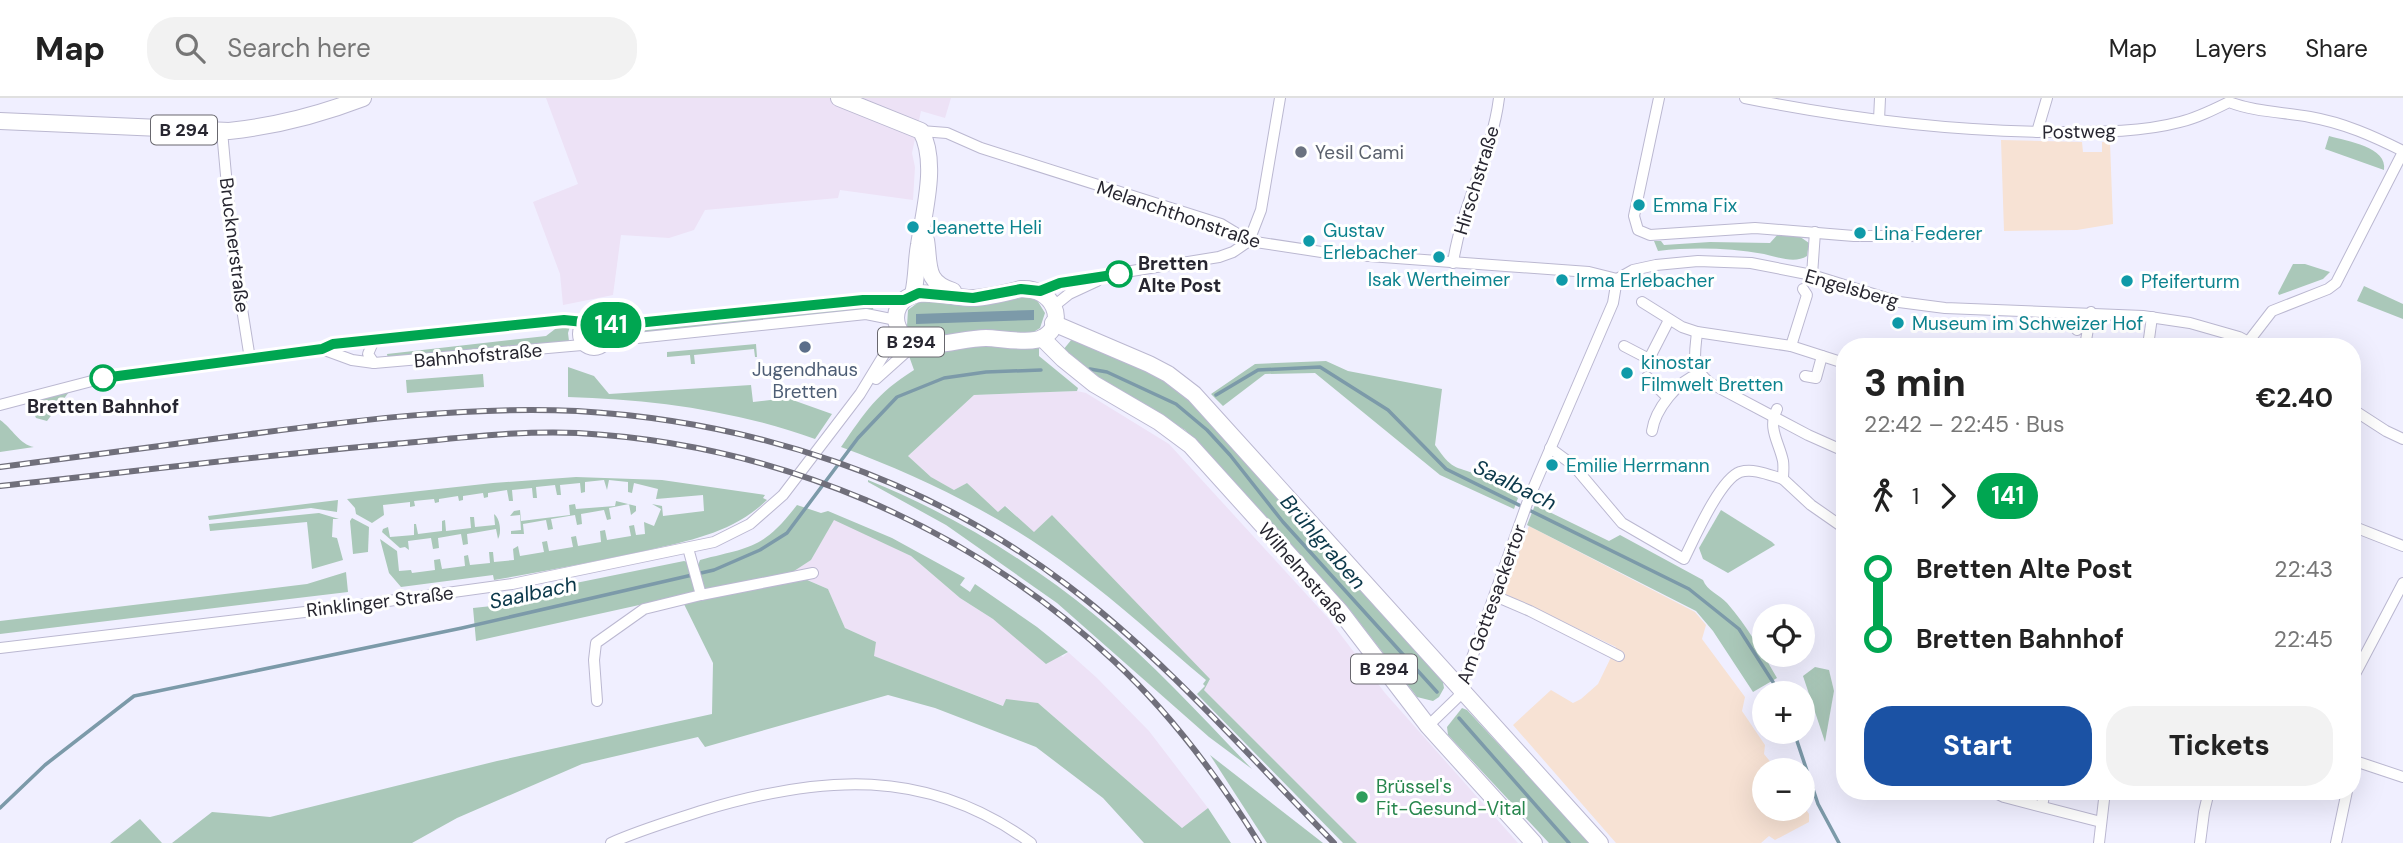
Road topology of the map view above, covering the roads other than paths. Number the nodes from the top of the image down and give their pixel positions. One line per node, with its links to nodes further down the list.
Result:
1 (363, 98): 12 (main road, B 294)
2 (839, 98): 13 (main road, Melanchthonstraße)
3 (1280, 98): 19 (street)
4 (1499, 98): 20 (street, Hirschstraße)
5 (1659, 98): 17 (street)
6 (1745, 98): 10 (street, Postweg)
7 (1880, 98): 10 (street)
8 (2047, 98): 14 (street)
9 (2229, 100): 14 (street, Postweg); 15 (street, Postweg)
10 (1879, 120): 14 (street, Postweg)
11 (0, 121): 12 (main road, B 294)
12 (222, 131): 52 (street, Brucknerstraße)
13 (921, 131): 16 (main road, B 294); 19 (street, Melanchthonstraße)
14 (2037, 132)
15 (2403, 152): 43 (street)
16 (922, 231): 26 (main road, B 294); 27 (main road)
17 (1815, 232): 18 (street); 21 (street)
18 (1912, 236)
19 (1249, 241): 20 (street, Melanchthonstraße); 22 (street)
20 (1453, 263): 23 (street, Melanchthonstraße)
21 (1812, 275): 23 (street, Engelsberg); 30 (street, Engelsberg)
22 (1107, 276): 25 (street); 29 (street)
23 (1617, 279): 66 (street, Am Gottesackertor)
24 (1803, 289): 49 (street)
25 (1040, 291): 27 (main road); 29 (main road)
26 (908, 297): 27 (main road); 35 (street); 36 (main road, B 294)
27 (973, 298)
28 (1642, 302): 32 (street)
29 (1054, 306): 34 (main road)
30 (2091, 312): 31 (street, Engelsberg); 37 (street); 40 (street)
31 (2151, 317): 41 (street); 42 (street, Engelsberg)
32 (1669, 320): 38 (street); 55 (street)
33 (584, 322): 35 (street); 44 (street, Bahnhofstraße); 47 (street)
34 (1053, 323): 39 (main road); 79 (main road, Wilhelmstraße / B 294)
35 (607, 325): 45 (street)
36 (898, 325): 45 (street); 46 (main road, B 294); 58 (street, Rinklinger Straße)
37 (2077, 330)
38 (1697, 332): 49 (street); 56 (street)
39 (1042, 338): 46 (main road, B 294); 81 (main road, Wilhelmstraße / B 294)
40 (2086, 338)
41 (2149, 338)
42 (2231, 338)
43 (2254, 338)
44 (374, 340): 50 (street, Bahnhofstraße); 54 (street)
45 (608, 341): 47 (street)
46 (915, 344): 58 (street, Rinklinger Straße)
47 (582, 345): 54 (street, Bahnhofstraße)
48 (1624, 346): 55 (street)
49 (1791, 346): 51 (street)
50 (322, 349): 52 (street, Bahnhofstraße); 54 (street, Bahnhofstraße)
51 (1822, 356): 53 (street); 57 (street)
52 (250, 359): 60 (street, Bahnhofstraße)
53 (1836, 360)
54 (374, 363)
55 (1648, 368): 59 (street)
56 (1699, 374): 59 (street); 61 (street)
57 (1805, 376)
58 (860, 394): 71 (street, Rinklinger Straße)
59 (1667, 397): 63 (street)
60 (0, 405)
61 (1776, 412): 65 (street); 67 (street)
62 (2361, 414): 64 (street)
63 (1652, 431)
64 (2403, 439)
65 (1836, 447)
66 (1550, 448): 67 (street); 75 (street, Am Gottesackertor)
67 (1783, 479): 68 (street)
68 (1836, 522)
69 (2361, 530): 70 (street)
70 (2403, 546)
71 (688, 548): 74 (street); 76 (street, Rinklinger Straße)
72 (813, 573): 74 (street)
73 (2401, 586): 78 (street)
74 (700, 591): 80 (street)
75 (1495, 596): 77 (street); 79 (street, Am Gottesackertor)
76 (0, 648)
77 (1619, 656)
78 (2361, 663)
79 (1461, 688): 81 (street, Am Gottesackertor); 94 (main road, Wilhelmstraße / B 294)
80 (597, 701)
81 (1428, 726): 93 (main road, Wilhelmstraße / B 294)
82 (2361, 765): 83 (street)
83 (2403, 777)
84 (2022, 800): 89 (street)
85 (2043, 800): 89 (street)
86 (2104, 800): 90 (street)
87 (2207, 800): 96 (street)
88 (2345, 800): 97 (street)
89 (2042, 806): 90 (street)
90 (2101, 822): 95 (street)
91 (611, 843): 92 (street)
92 (1031, 843)
93 (1534, 843)
94 (1600, 843)
95 (2099, 843)
96 (2200, 843)
97 (2336, 843)

